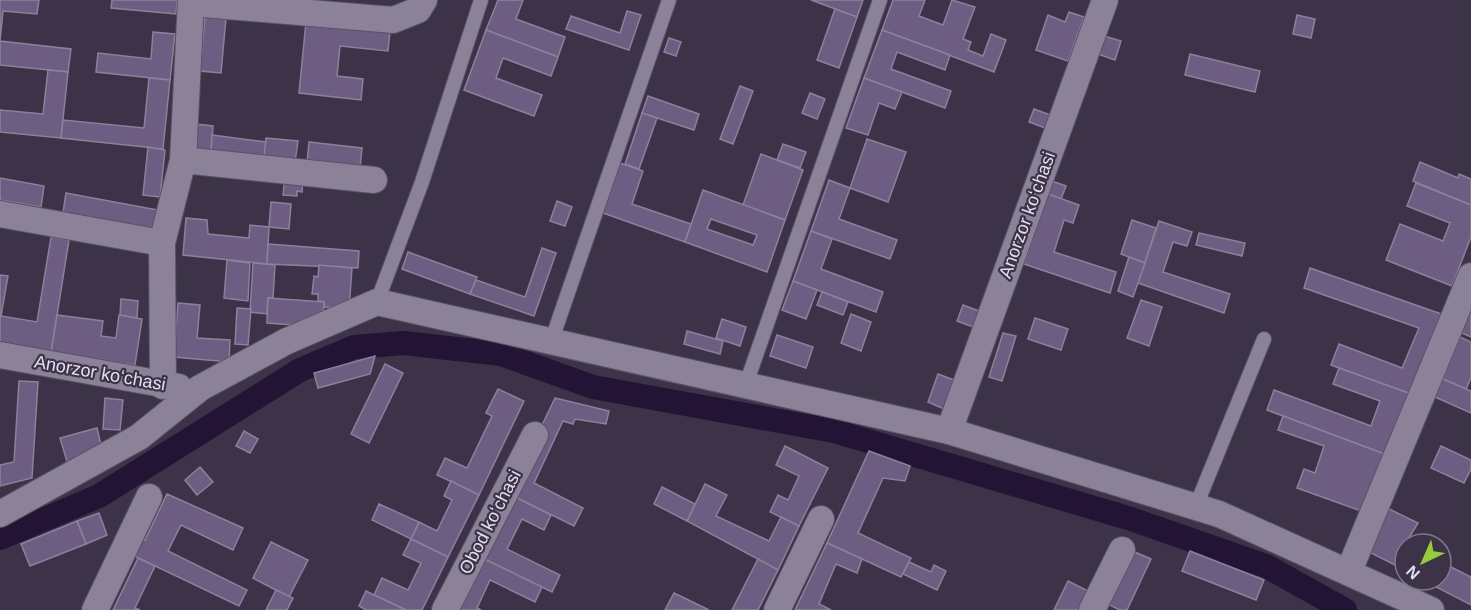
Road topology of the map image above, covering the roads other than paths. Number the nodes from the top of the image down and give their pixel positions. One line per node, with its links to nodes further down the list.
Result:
1 (424, 0): 6 (street)
2 (481, 0): 12 (lane)
3 (669, 0): 14 (lane)
4 (880, 0): 17 (lane)
5 (1105, 0): 19 (street, Anorzor koʻchasi)
6 (191, 2): 7 (street)
7 (183, 160): 8 (street); 10 (street)
8 (374, 180)
9 (0, 214): 10 (street)
10 (162, 243): 16 (street)
11 (1471, 276): 26 (street)
12 (377, 302): 14 (street); 18 (street)
13 (1264, 339): 22 (lane)
14 (551, 342): 17 (street)
15 (0, 355): 16 (street, Anorzor koʻchasi)
16 (163, 386): 18 (street, Anorzor koʻchasi)
17 (745, 387): 19 (street)
18 (200, 388): 23 (street)
19 (949, 431): 22 (street)
20 (535, 435): 28 (street, Obod koʻchasi)
21 (149, 497): 27 (street)
22 (1196, 506): 26 (street)
23 (0, 514)
24 (821, 519): 29 (street)
25 (1122, 550): 30 (street)
26 (1349, 571): 31 (street)
27 (95, 610)
28 (445, 610)
29 (777, 610)
30 (1092, 610)
31 (1431, 610)

